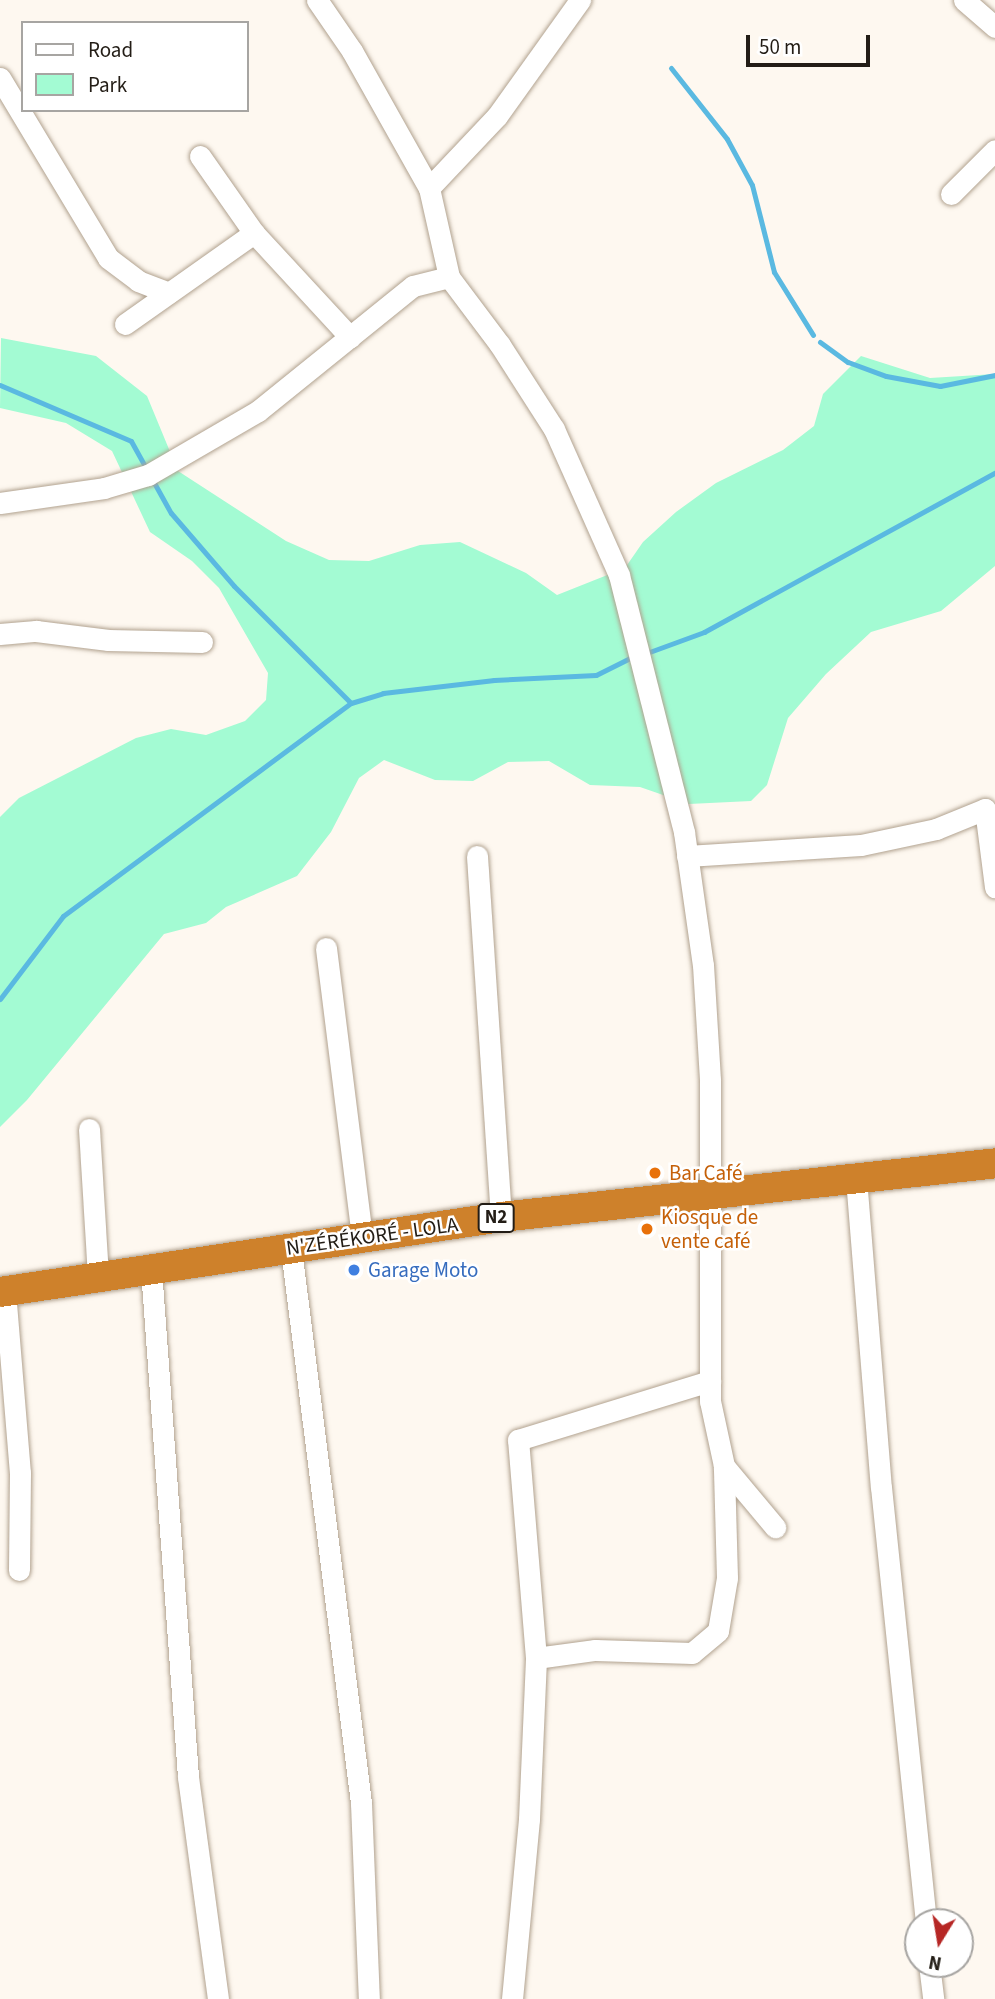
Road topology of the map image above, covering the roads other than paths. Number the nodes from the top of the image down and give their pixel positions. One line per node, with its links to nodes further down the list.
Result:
1 (317, 0): 8 (street)
2 (580, 0): 8 (street)
3 (964, 0): 4 (street)
4 (995, 27)
5 (0, 78): 12 (street)
6 (995, 150): 9 (street)
7 (200, 156): 10 (street)
8 (429, 188): 11 (street)
9 (951, 194)
10 (254, 233): 12 (street); 14 (street)
11 (449, 278): 14 (street); 20 (street)
12 (169, 293): 13 (street)
13 (125, 324)
14 (350, 337): 15 (street)
15 (0, 503)
16 (0, 634): 17 (street)
17 (202, 642)
18 (990, 809): 20 (street); 21 (street)
19 (477, 856): 27 (street)
20 (687, 856): 26 (street)
21 (995, 887)
22 (326, 948): 28 (street)
23 (89, 1129): 31 (street)
24 (995, 1163): 25 (highway, N'ZÉRÉKORÉ - LOLA / N2)
25 (856, 1178): 26 (highway, N'ZÉRÉKORÉ - LOLA / N2); 38 (street)
26 (708, 1196): 27 (highway, N'ZÉRÉKORÉ - LOLA / N2); 33 (street)
27 (501, 1217): 28 (highway, N'ZÉRÉKORÉ - LOLA / N2)
28 (362, 1238): 29 (highway, N'ZÉRÉKORÉ - LOLA / N2)
29 (290, 1248): 30 (highway, N'ZÉRÉKORÉ - LOLA / N2); 41 (street)
30 (151, 1269): 31 (highway, N'ZÉRÉKORÉ - LOLA / N2); 40 (street)
31 (98, 1277): 32 (highway, N'ZÉRÉKORÉ - LOLA / N2)
32 (3, 1291): 36 (street)
33 (710, 1381): 34 (street); 37 (street)
34 (724, 1466): 35 (street); 37 (street)
35 (775, 1527)
36 (19, 1570)
37 (536, 1658): 42 (street)
38 (925, 1908)
39 (931, 1978): 43 (street)
40 (218, 1999)
41 (369, 1999)
42 (512, 1999)
43 (933, 1999)

